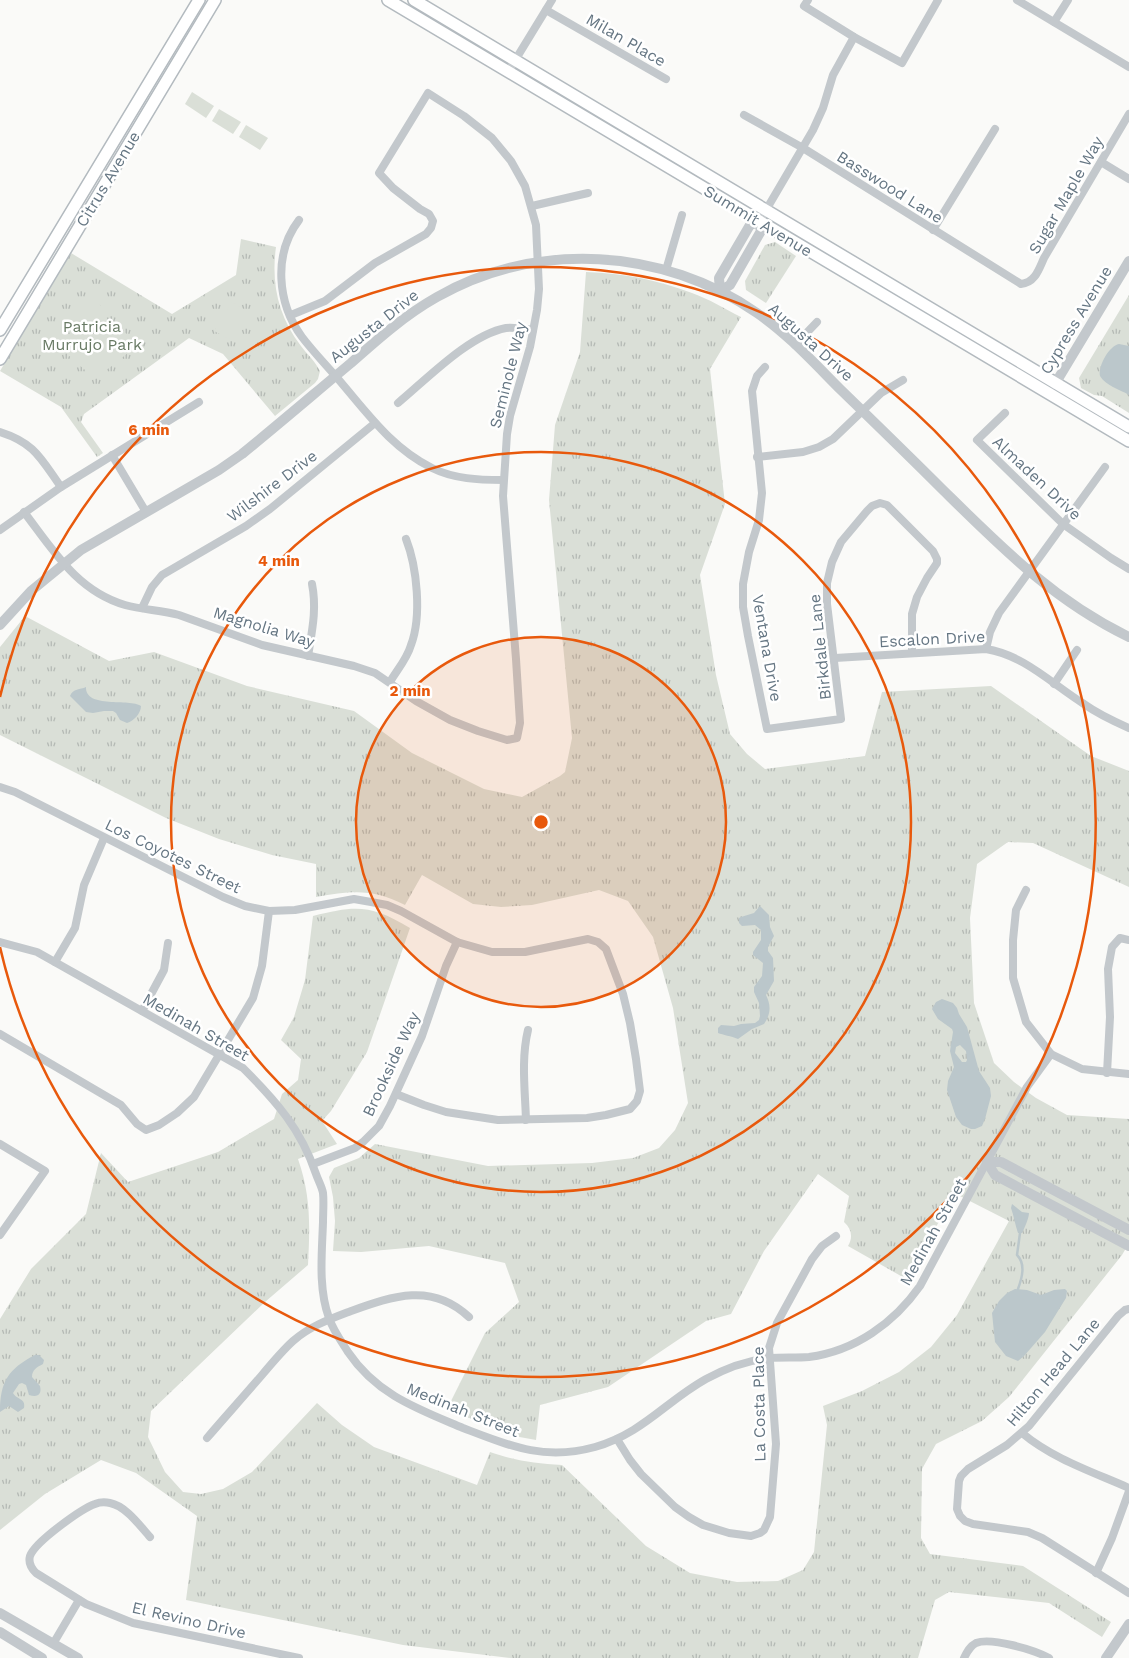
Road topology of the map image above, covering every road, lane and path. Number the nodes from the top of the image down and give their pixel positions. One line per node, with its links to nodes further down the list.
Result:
1 (199, 0): 37 (main road, Citrus Avenue)
2 (215, 0): 40 (main road, Citrus Avenue)
3 (388, 0): 15 (main road, Summit Avenue)
4 (414, 0): 13 (main road, Summit Avenue)
5 (552, 0): 10 (street)
6 (938, 0): 12 (street)
7 (1017, 0): 11 (street)
8 (1068, 0): 11 (street)
9 (806, 3): 12 (street)
10 (546, 10): 13 (street); 16 (street, Milan Place)
11 (1054, 22): 14 (street)
12 (854, 37): 20 (street)
13 (516, 60): 15 (street); 25 (main road, Summit Avenue)
14 (1129, 67)
15 (508, 72): 28 (main road, Summit Avenue)
16 (666, 79)
17 (1129, 114): 21 (street, Sugar Maple Way)
18 (744, 115): 20 (street, Basswood Lane)
19 (995, 129): 29 (street)
20 (803, 148): 25 (street); 29 (street, Basswood Lane)
21 (1100, 162): 22 (street); 33 (street, Sugar Maple Way)
22 (1129, 179)
23 (588, 193): 24 (street)
24 (532, 206): 30 (street, Seminole Way); 35 (street, Seminole Way)
25 (766, 210): 28 (street); 44 (main road, Summit Avenue)
26 (682, 215): 32 (street)
27 (299, 220): 35 (street)
28 (759, 222): 34 (street); 44 (main road, Summit Avenue)
29 (933, 230): 33 (street, Basswood Lane)
30 (538, 262): 32 (street, Augusta Drive); 38 (street, Seminole Way); 42 (street, Augusta Drive)
31 (1127, 268): 44 (street, Cypress Avenue)
32 (666, 270): 34 (street, Augusta Drive)
33 (1021, 284)
34 (720, 291): 39 (street, Augusta Drive)
35 (291, 316): 42 (street)
36 (817, 322): 39 (street)
37 (0, 330)
38 (534, 330): 46 (street); 56 (street, Seminole Way)
39 (795, 345): 47 (street, Augusta Drive)
40 (0, 358)
41 (765, 367): 54 (street, Ventana Drive)
42 (335, 376): 49 (street); 59 (street, Augusta Drive)
43 (903, 380): 47 (street)
44 (1052, 389): 50 (main road, Summit Avenue); 52 (main road, Summit Avenue)
45 (199, 402): 53 (street)
46 (398, 403)
47 (863, 410): 54 (street); 65 (street, Augusta Drive)
48 (1005, 413): 60 (street, Almaden Drive)
49 (375, 423): 56 (street); 67 (street, Wilshire Drive)
50 (1129, 427)
51 (0, 432): 57 (street)
52 (1129, 441)
53 (112, 455): 57 (street); 59 (street)
54 (758, 457): 77 (street, Ventana Drive)
55 (1105, 467): 60 (street)
56 (503, 480): 79 (street, Seminole Way)
57 (61, 487): 58 (street)
58 (24, 512): 61 (street); 63 (street, Magnolia Way)
59 (146, 512): 63 (street, Augusta Drive)
60 (1063, 524): 64 (street, Almaden Drive); 65 (street)
61 (0, 530)
62 (406, 539): 75 (street)
63 (63, 564): 67 (street, Magnolia Way); 68 (street, Augusta Drive)
64 (1129, 569)
65 (1029, 572): 69 (street, Augusta Drive); 70 (street)
66 (312, 584): 73 (street)
67 (142, 608): 73 (street, Magnolia Way)
68 (0, 625)
69 (1129, 638)
70 (986, 648): 72 (street, Escalon Drive); 76 (street, Escalon Drive)
71 (1077, 650): 76 (street)
72 (912, 653): 74 (street, Escalon Drive); 74 (street, Birkdale Lane)
73 (308, 656): 75 (street, Magnolia Way)
74 (834, 658): 77 (street, Birkdale Lane)
75 (390, 682): 79 (street, Magnolia Way)
76 (1054, 684): 78 (street, Escalon Drive)
77 (841, 719)
78 (1129, 728)
79 (517, 738)
80 (0, 787): 81 (street, Los Coyotes Street)
81 (104, 838): 83 (street, Los Coyotes Street); 88 (street)
82 (1026, 890): 93 (street)
83 (269, 912): 86 (street, Los Coyotes Street); 92 (street)
84 (1129, 940): 94 (street)
85 (0, 942): 88 (street, Medinah Street)
86 (457, 942): 96 (street, Brookside Way); 97 (street, Los Coyotes Street)
87 (168, 944): 89 (street)
88 (55, 962): 89 (street, Medinah Street)
89 (142, 1011): 92 (street, Medinah Street)
90 (528, 1030): 97 (street)
91 (0, 1034): 92 (street)
92 (220, 1054): 100 (street, Medinah Street)
93 (1051, 1054): 94 (street); 99 (street, Medinah Street)
94 (1107, 1073): 95 (street)
95 (1129, 1074)
96 (396, 1094): 97 (street); 100 (street, Brookside Way)
97 (526, 1120)
98 (0, 1144): 102 (street)
99 (988, 1162): 101 (street); 104 (street); 108 (street, Medinah Street)
100 (313, 1164): 107 (street, Medinah Street)
101 (1129, 1230)
102 (0, 1236)
103 (836, 1236): 108 (street, La Costa Place)
104 (1129, 1246)
105 (1129, 1309): 109 (street, Hilton Head Lane)
106 (469, 1316): 107 (street)
107 (330, 1319): 110 (street); 111 (street, Medinah Street)
108 (769, 1358): 111 (street, Medinah Street); 111 (street, La Costa Place)
109 (1022, 1433): 112 (street); 114 (street, Hilton Head Lane)
110 (207, 1438)
111 (617, 1439)
112 (1129, 1490): 114 (street)
113 (150, 1537): 116 (street, El Revino Drive)
114 (1096, 1573): 115 (street)
115 (1129, 1593)
116 (79, 1600): 122 (street); 123 (street, El Revino Drive)
117 (0, 1613): 119 (street)
118 (0, 1622): 119 (street)
119 (18, 1624): 122 (street)
120 (1129, 1624): 130 (street)
121 (0, 1632): 124 (street)
122 (53, 1644): 125 (street)
123 (258, 1650): 126 (street); 127 (street, El Revino Drive)
124 (42, 1658)
125 (78, 1658)
126 (256, 1658)
127 (298, 1658)
128 (964, 1658): 129 (street)
129 (1049, 1658)
130 (1106, 1658)

